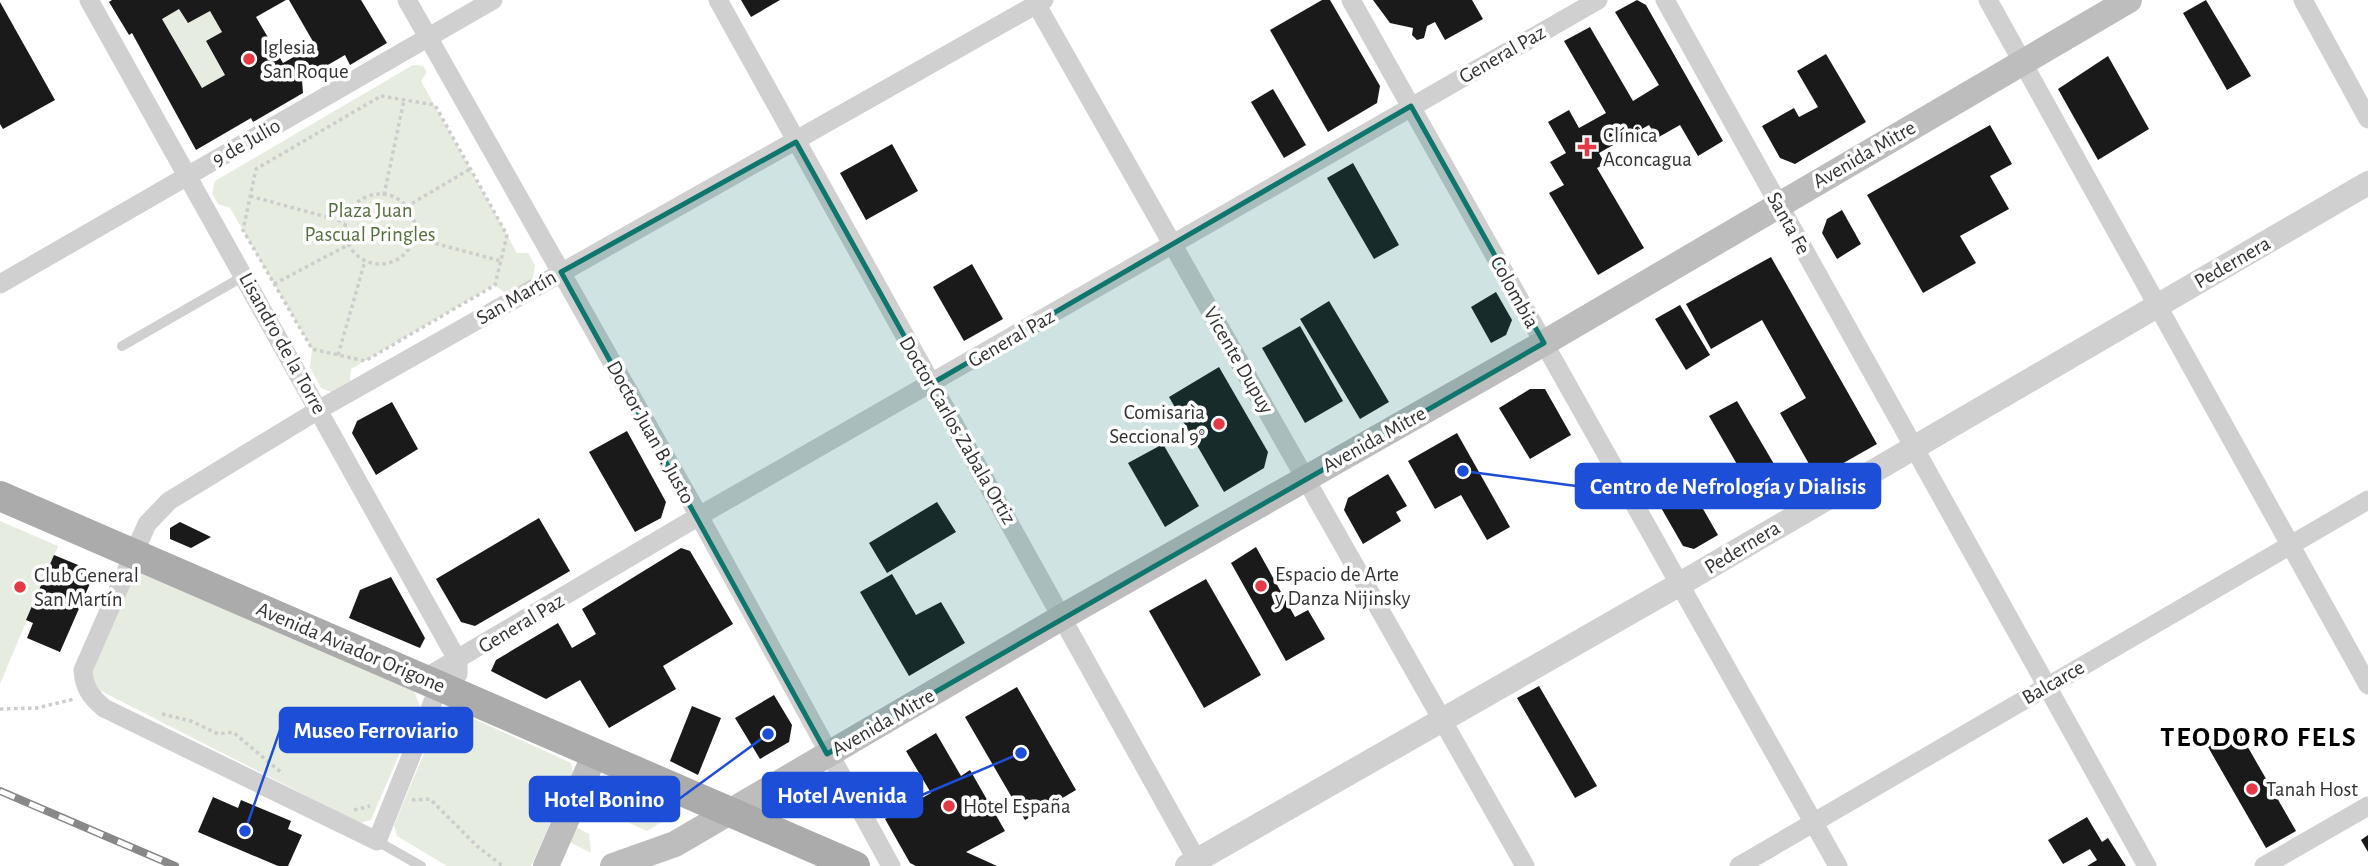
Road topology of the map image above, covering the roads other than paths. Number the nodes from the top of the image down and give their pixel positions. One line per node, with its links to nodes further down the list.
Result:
1 (89, 0): 17 (street, Lisandro de la Torre)
2 (407, 0): 12 (street, Doctor Juan B. Justo)
3 (493, 0): 12 (street, 9 de Julio)
4 (718, 0): 16 (street, Doctor Carlos Zabala Ortiz)
5 (1351, 0): 14 (street, Colombia)
6 (1598, 0): 14 (street, General Paz)
7 (1665, 0): 19 (street, Santa Fe)
8 (1987, 0): 13 (street)
9 (2129, 0): 13 (main road, Avenida Mitre)
10 (2303, 0): 15 (street)
11 (1038, 1): 16 (street, San Martín); 20 (street, Vicente Dupuy)
12 (428, 37): 17 (street, 9 de Julio); 21 (street, Doctor Juan B. Justo)
13 (2023, 61): 19 (main road, Avenida Mitre); 24 (street)
14 (1411, 106): 20 (street, General Paz); 25 (street, Colombia)
15 (2368, 119)
16 (796, 142): 21 (street, San Martín); 27 (street, Doctor Carlos Zabala Ortiz)
17 (188, 175): 22 (street, Lisandro de la Torre); 23 (street, 9 de Julio)
18 (2368, 183): 24 (street, Pedernera)
19 (1778, 203): 25 (main road, Avenida Mitre); 29 (street, Santa Fe)
20 (1173, 245): 27 (street, General Paz); 30 (street, Vicente Dupuy)
21 (561, 272): 28 (street, San Martín); 33 (street, Doctor Juan B. Justo)
22 (245, 275): 26 (lane); 28 (street, Lisandro de la Torre)
23 (0, 284)
24 (2157, 305): 29 (street, Pedernera); 34 (street)
25 (1544, 343): 30 (main road, Avenida Mitre); 36 (street, Colombia)
26 (122, 346)
27 (931, 384): 33 (street, General Paz); 37 (street, Doctor Carlos Zabala Ortiz)
28 (320, 409): 35 (street, San Martín); 38 (street, Lisandro de la Torre)
29 (1913, 446): 36 (street, Pedernera); 39 (street)
30 (1306, 478): 37 (main road, Avenida Mitre); 41 (street, Vicente Dupuy)
31 (0, 496): 35 (main road, Avenida Aviador Origone)
32 (2368, 500): 34 (street, Balcarce)
33 (699, 516): 38 (street, General Paz); 43 (street, Doctor Juan B. Justo)
34 (2290, 545): 39 (street, Balcarce); 40 (street)
35 (133, 555): 38 (main road, Avenida Aviador Origone); 47 (street, San Martín)
36 (1680, 584): 41 (street, Pedernera); 46 (street, Colombia)
37 (1064, 616): 43 (main road, Avenida Mitre); 48 (street, Doctor Carlos Zabala Ortiz)
38 (445, 679): 42 (main road, Avenida Aviador Origone); 47 (street)
39 (2046, 685): 46 (street, Balcarce); 57 (street)
40 (2368, 685)
41 (1443, 719): 48 (street, Pedernera); 54 (street, Vicente Dupuy)
42 (595, 754): 45 (main road, Avenida Aviador Origone); 50 (main road)
43 (827, 754): 45 (main road, Avenida Mitre); 53 (street, Doctor Juan B. Justo)
44 (2368, 806): 58 (street)
45 (727, 813): 51 (main road, Avenida Mitre); 52 (main road, Avenida Aviador Origone)
46 (1814, 822): 55 (street, Balcarce); 56 (street, Colombia)
47 (377, 841): 49 (lane)
48 (1195, 864)
49 (421, 866)
50 (546, 866)
51 (613, 866)
52 (855, 866)
53 (891, 866)
54 (1525, 866)
55 (1739, 866)
56 (1838, 866)
57 (2147, 866)
58 (2264, 866)

